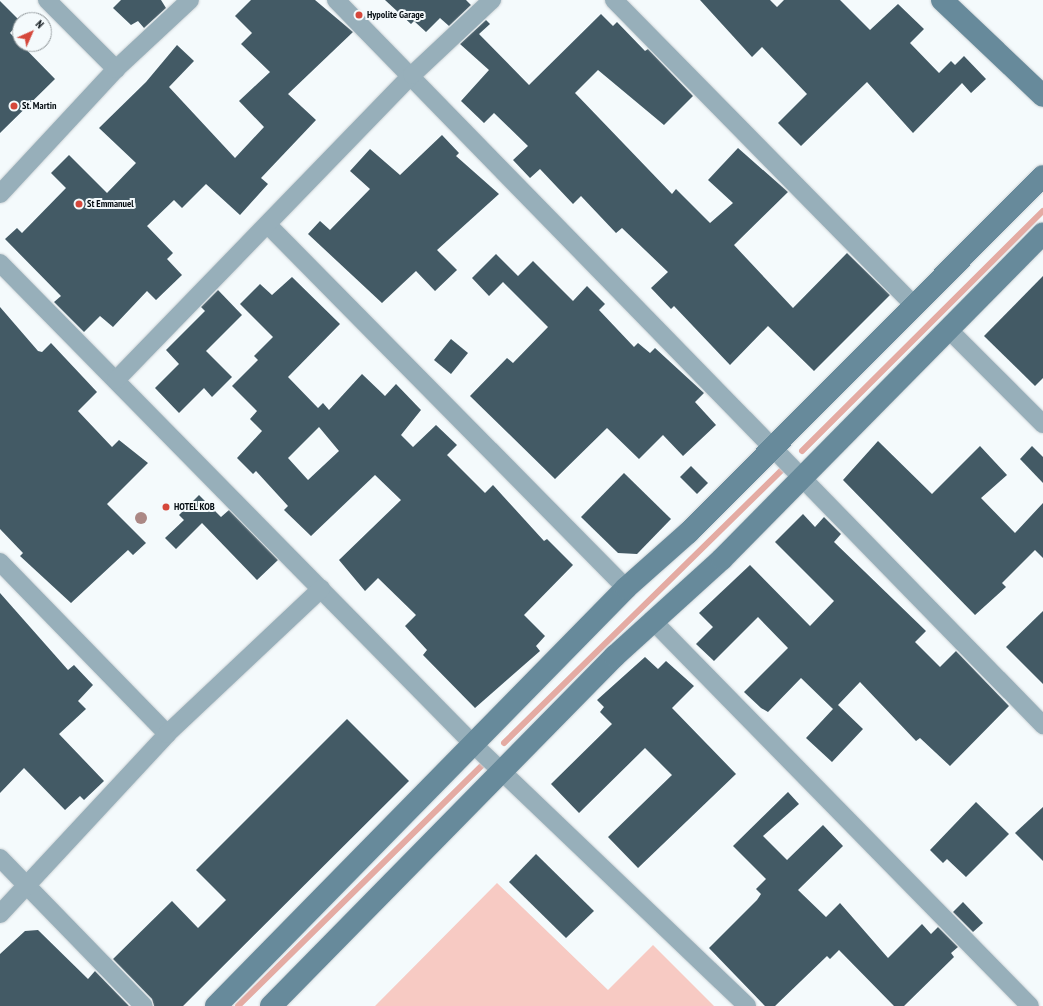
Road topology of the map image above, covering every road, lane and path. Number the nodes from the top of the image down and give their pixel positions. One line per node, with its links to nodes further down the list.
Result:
1 (47, 0): 7 (street)
2 (190, 0): 7 (street)
3 (336, 0): 8 (street)
4 (492, 0): 8 (street)
5 (614, 0): 15 (street)
6 (942, 0): 9 (street)
7 (116, 69): 11 (street)
8 (412, 75): 12 (street); 19 (street)
9 (1043, 96)
10 (1043, 176): 15 (street)
11 (0, 194)
12 (268, 226): 17 (street); 22 (street)
13 (1043, 234): 16 (street)
14 (0, 263): 17 (street)
15 (914, 305): 19 (street)
16 (949, 330): 18 (street); 20 (street)
17 (116, 380): 23 (street)
18 (1043, 424)
19 (773, 446): 20 (street); 22 (street)
20 (803, 477): 24 (street); 25 (street)
21 (0, 562): 26 (street)
22 (626, 588): 27 (street)
23 (322, 589): 26 (street); 27 (street)
24 (652, 620): 28 (street); 36 (street)
25 (1043, 724)
26 (167, 734): 30 (street)
27 (472, 744): 28 (street); 33 (street)
28 (504, 772): 34 (street); 35 (street)
29 (0, 858): 30 (street)
30 (27, 886): 31 (street); 32 (street)
31 (0, 914)
32 (144, 1006)
33 (216, 1006)
34 (271, 1006)
35 (747, 1006)
36 (1030, 1006)

